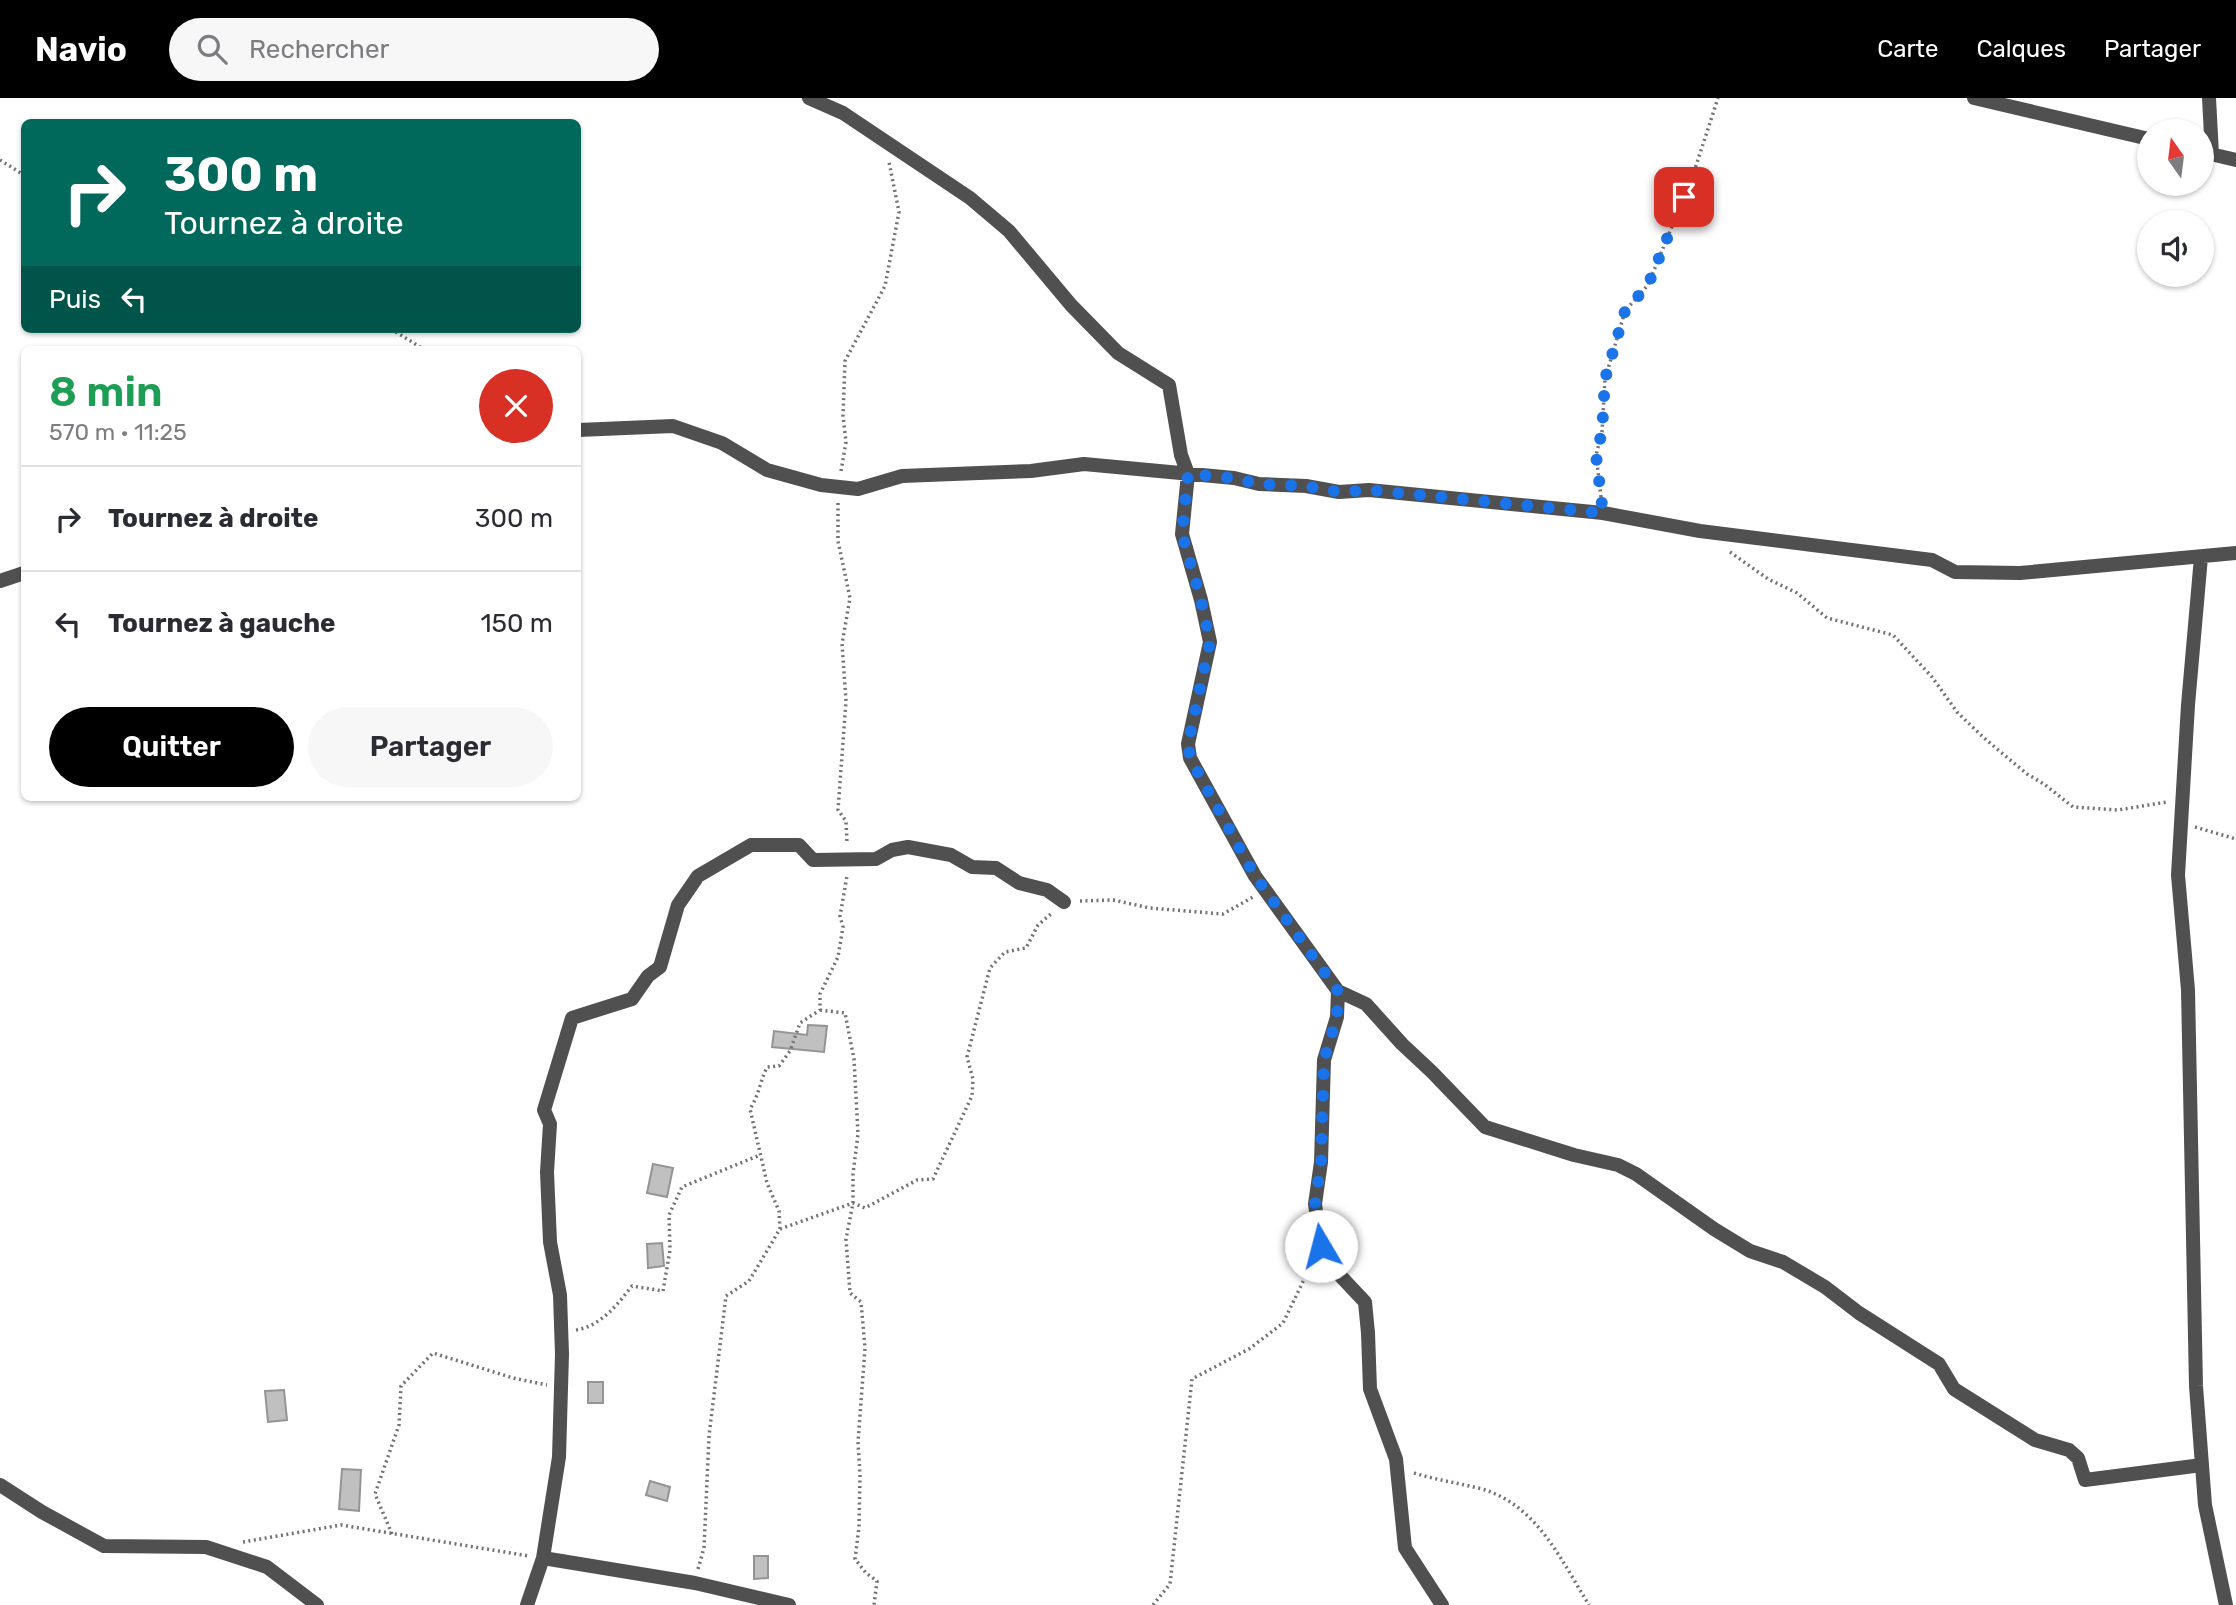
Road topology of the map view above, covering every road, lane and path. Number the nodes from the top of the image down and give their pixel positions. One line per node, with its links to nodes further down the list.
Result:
1 (809, 98): 14 (street)
2 (1718, 98): 15 (path)
3 (1974, 98): 6 (street)
4 (2208, 98): 5 (street)
5 (2208, 119)
6 (2137, 136)
7 (2214, 155): 9 (street)
8 (0, 160): 10 (path)
9 (2236, 160)
10 (21, 173)
11 (397, 333): 12 (path)
12 (419, 346)
13 (581, 429): 14 (street)
14 (1188, 474): 15 (street); 24 (street)
15 (1603, 513): 18 (street)
16 (1723, 547): 21 (path)
17 (2236, 554): 18 (street)
18 (2201, 556): 21 (street)
19 (21, 574): 20 (street)
20 (0, 581)
21 (2183, 799): 22 (path); 35 (street)
22 (2236, 839)
23 (847, 860): 25 (street); 27 (path); 32 (street)
24 (1265, 891): 25 (path); 26 (street)
25 (1064, 902): 29 (path)
26 (1338, 991): 31 (street); 35 (street)
27 (820, 1010): 28 (path); 29 (path)
28 (760, 1155): 30 (path); 32 (path)
29 (853, 1203): 30 (path); 44 (path)
30 (780, 1229): 40 (path)
31 (1321, 1246): 34 (street); 45 (path)
32 (562, 1354): 33 (street)
33 (561, 1387): 37 (path); 39 (street)
34 (1396, 1459): 46 (street); 47 (path)
35 (2202, 1465): 48 (street)
36 (0, 1485): 41 (street)
37 (392, 1534): 38 (path); 39 (path)
38 (234, 1543)
39 (543, 1558): 40 (street); 42 (street)
40 (695, 1583): 43 (street)
41 (317, 1605)
42 (527, 1605)
43 (789, 1605)
44 (874, 1605)
45 (1153, 1605)
46 (1442, 1605)
47 (1589, 1605)
48 (2226, 1605)

